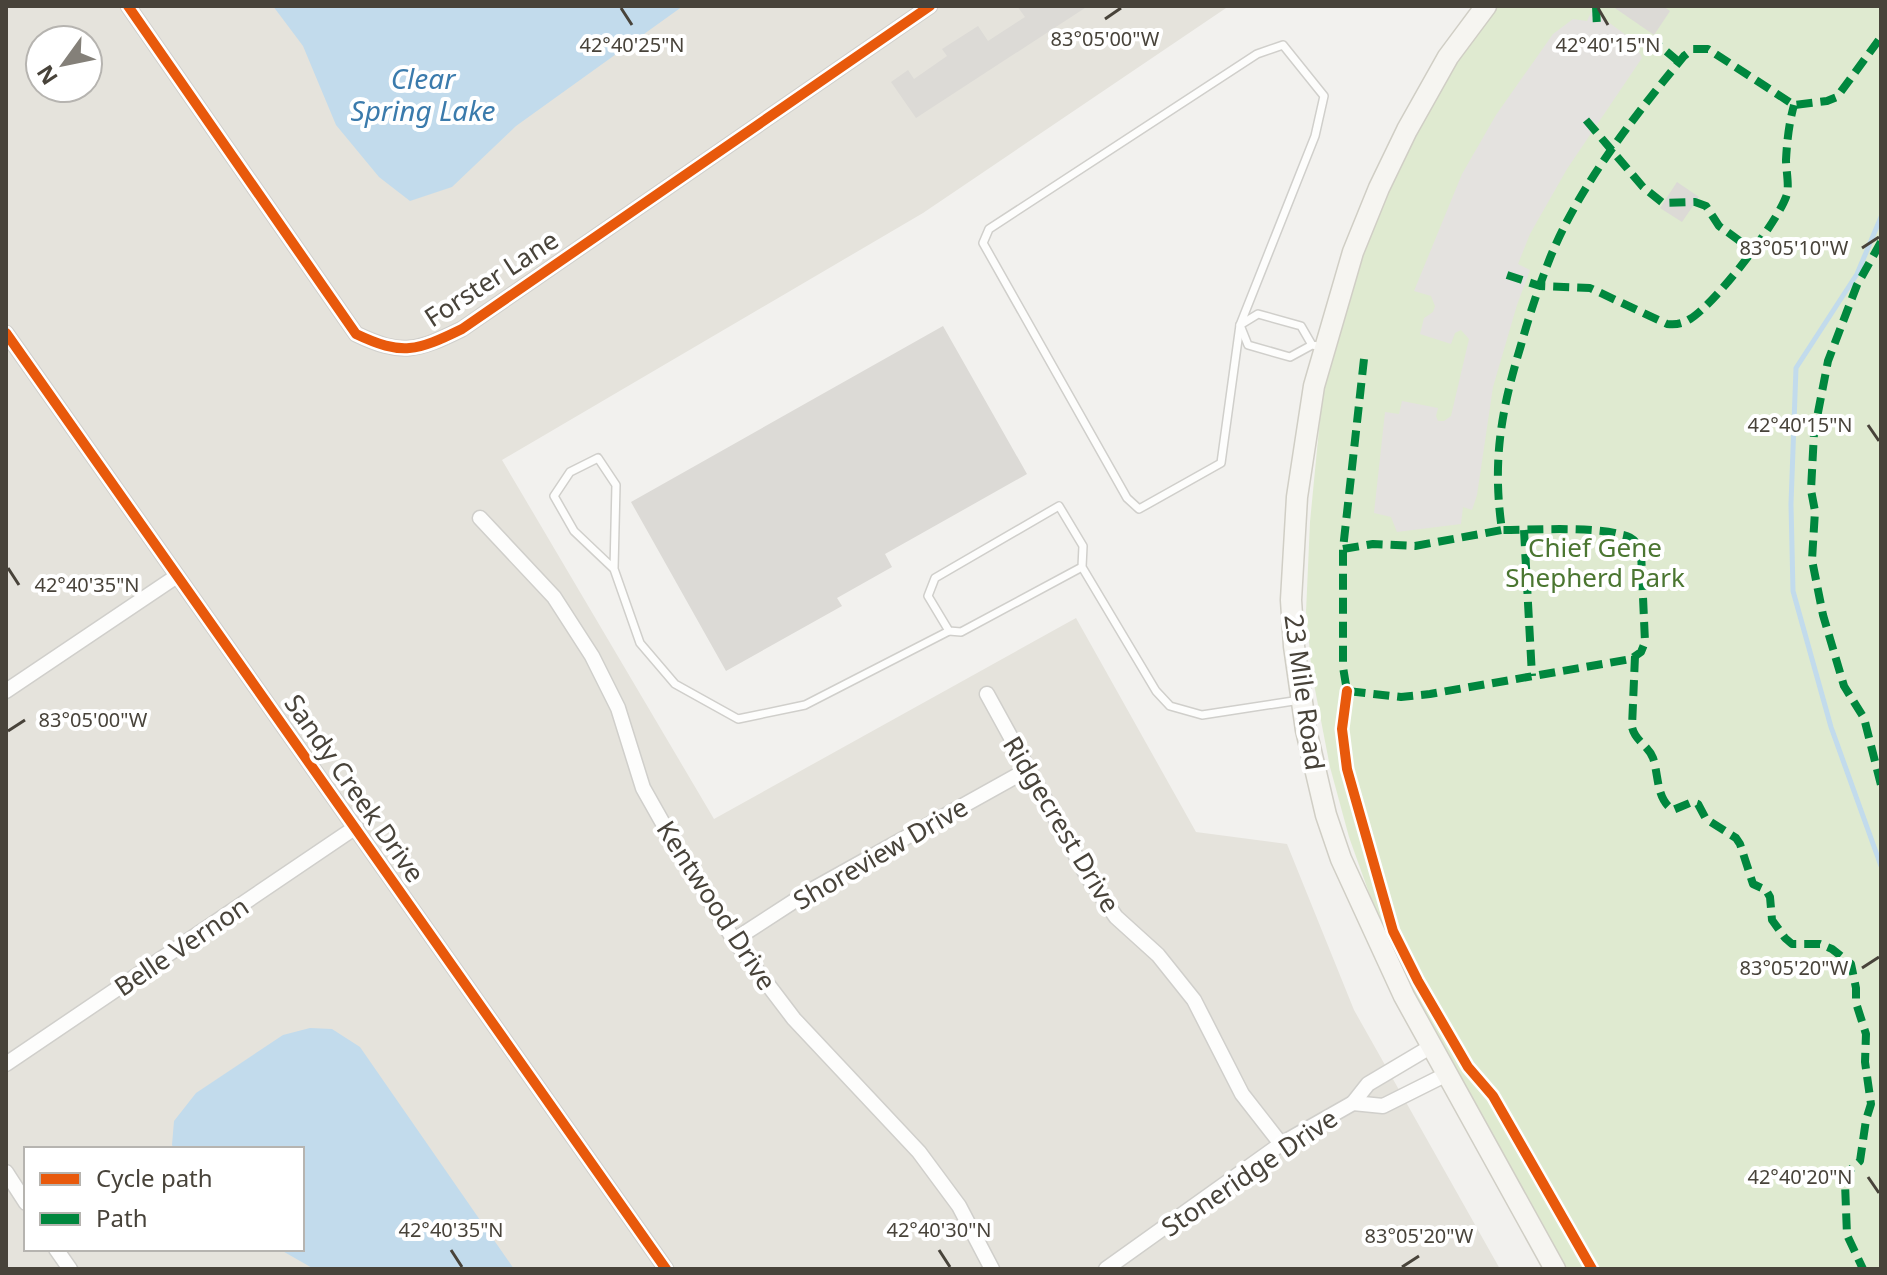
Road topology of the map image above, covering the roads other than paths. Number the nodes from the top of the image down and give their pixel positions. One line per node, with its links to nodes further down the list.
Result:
1 (128, 6): 2 (street, Forster Lane)
2 (930, 6)
3 (1486, 6): 6 (main road, 23 Mile Road)
4 (1240, 325): 4 (lane); 6 (lane); 6 (lane)
5 (6, 333): 10 (street, Sandy Creek Drive)
6 (1319, 347): 14 (main road, 23 Mile Road)
7 (480, 518): 17 (street, Kentwood Drive)
8 (1082, 567): 11 (lane); 11 (lane); 14 (lane)
9 (614, 569): 9 (lane); 11 (lane)
10 (177, 576): 12 (street); 16 (street, Sandy Creek Drive)
11 (949, 631)
12 (6, 691)
13 (987, 694): 15 (street, Ridgecrest Drive)
14 (1302, 700): 18 (main road, 23 Mile Road)
15 (1027, 770): 17 (street, Shoreview Drive); 22 (street, Ridgecrest Drive)
16 (356, 827): 19 (street, Belle Vernon); 27 (street, Sandy Creek Drive)
17 (734, 940): 28 (street, Kentwood Drive)
18 (1432, 1046): 20 (main road, 23 Mile Road); 21 (street, Stoneridge Drive)
19 (6, 1064)
20 (1447, 1074): 21 (street, Stoneridge Drive); 30 (main road, 23 Mile Road)
21 (1353, 1103): 22 (street, Stoneridge Drive)
22 (1281, 1144): 29 (street, Stoneridge Drive)
23 (6, 1172): 24 (street)
24 (24, 1200)
25 (57, 1251): 26 (street)
26 (70, 1269)
27 (666, 1269)
28 (992, 1269)
29 (1106, 1269)
30 (1555, 1269)

